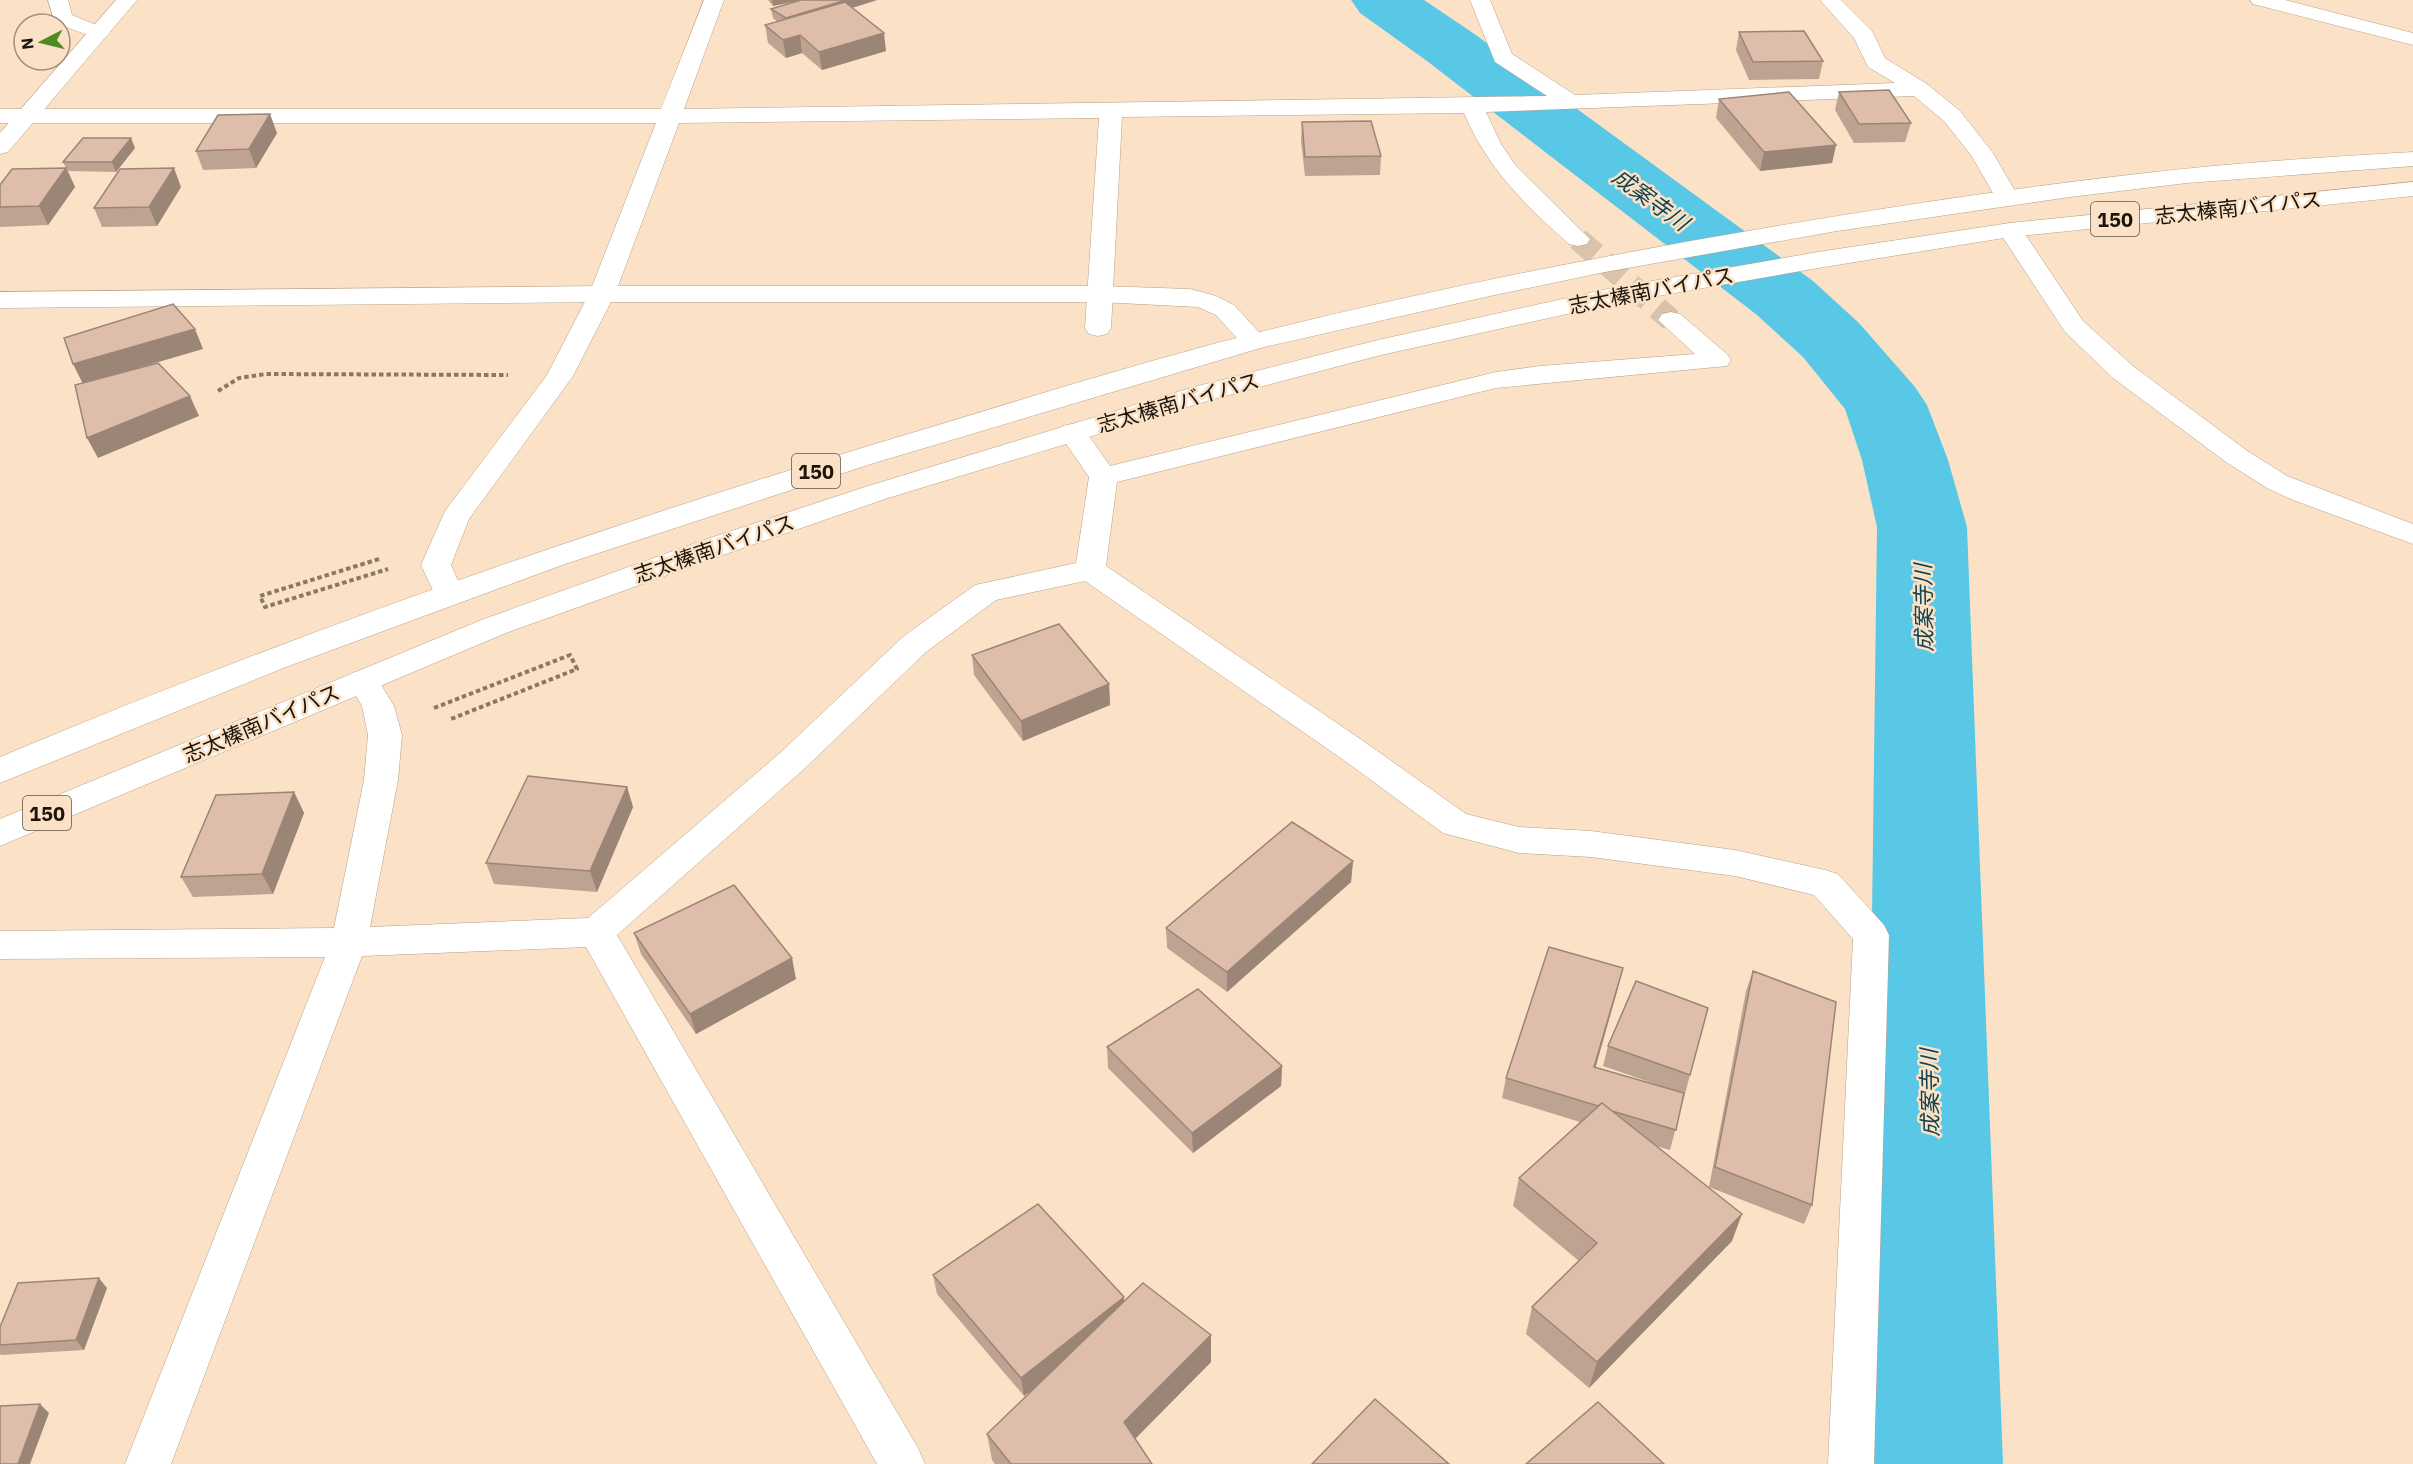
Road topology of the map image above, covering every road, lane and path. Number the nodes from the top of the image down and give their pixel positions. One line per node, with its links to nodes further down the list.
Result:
1 (58, 0): 7 (main road)
2 (127, 0): 7 (main road)
3 (714, 0): 15 (main road)
4 (1480, 0): 10 (main road)
5 (1830, 0): 9 (main road)
6 (2260, 0): 8 (main road)
7 (99, 33): 14 (main road)
8 (2413, 39)
9 (1919, 89): 10 (main road); 19 (main road)
10 (1570, 102): 11 (main road)
11 (1472, 106): 12 (main road); 21 (main road)
12 (1111, 111): 15 (main road); 23 (main road)
13 (0, 116): 14 (main road)
14 (26, 116): 15 (main road); 16 (main road)
15 (671, 116): 22 (main road)
16 (0, 147)
17 (2413, 159): 19 (main road, 志太榛南バイパス / 150)
18 (2413, 189): 20 (main road, 志太榛南バイパス / 150)
19 (2007, 198): 27 (main road, 志太榛南バイパス / 150)
20 (2010, 230): 30 (main road, 志太榛南バイパス / 150); 32 (main road)
21 (1578, 239)
22 (602, 294): 23 (main road); 24 (main road); 28 (main road)
23 (1100, 294): 26 (main road); 27 (main road)
24 (0, 300)
25 (1671, 320): 31 (main road)
26 (1098, 328)
27 (1254, 341): 36 (main road, 志太榛南バイパス / 150)
28 (560, 376): 29 (path); 36 (main road)
29 (218, 391)
30 (1072, 432): 31 (main road); 37 (main road, 志太榛南バイパス / 150)
31 (1103, 477): 35 (main road)
32 (2413, 534)
33 (379, 559): 34 (path)
34 (388, 569)
35 (1090, 570): 42 (main road); 47 (main road)
36 (449, 594): 40 (main road, 志太榛南バイパス / 150)
37 (363, 681): 41 (main road, 志太榛南バイパス / 150); 43 (main road)
38 (434, 708): 39 (path)
39 (452, 719)
40 (0, 771)
41 (0, 832)
42 (596, 932): 43 (main road); 46 (main road)
43 (349, 942): 44 (main road); 45 (main road)
44 (0, 945)
45 (148, 1464)
46 (902, 1464)
47 (1851, 1464)

